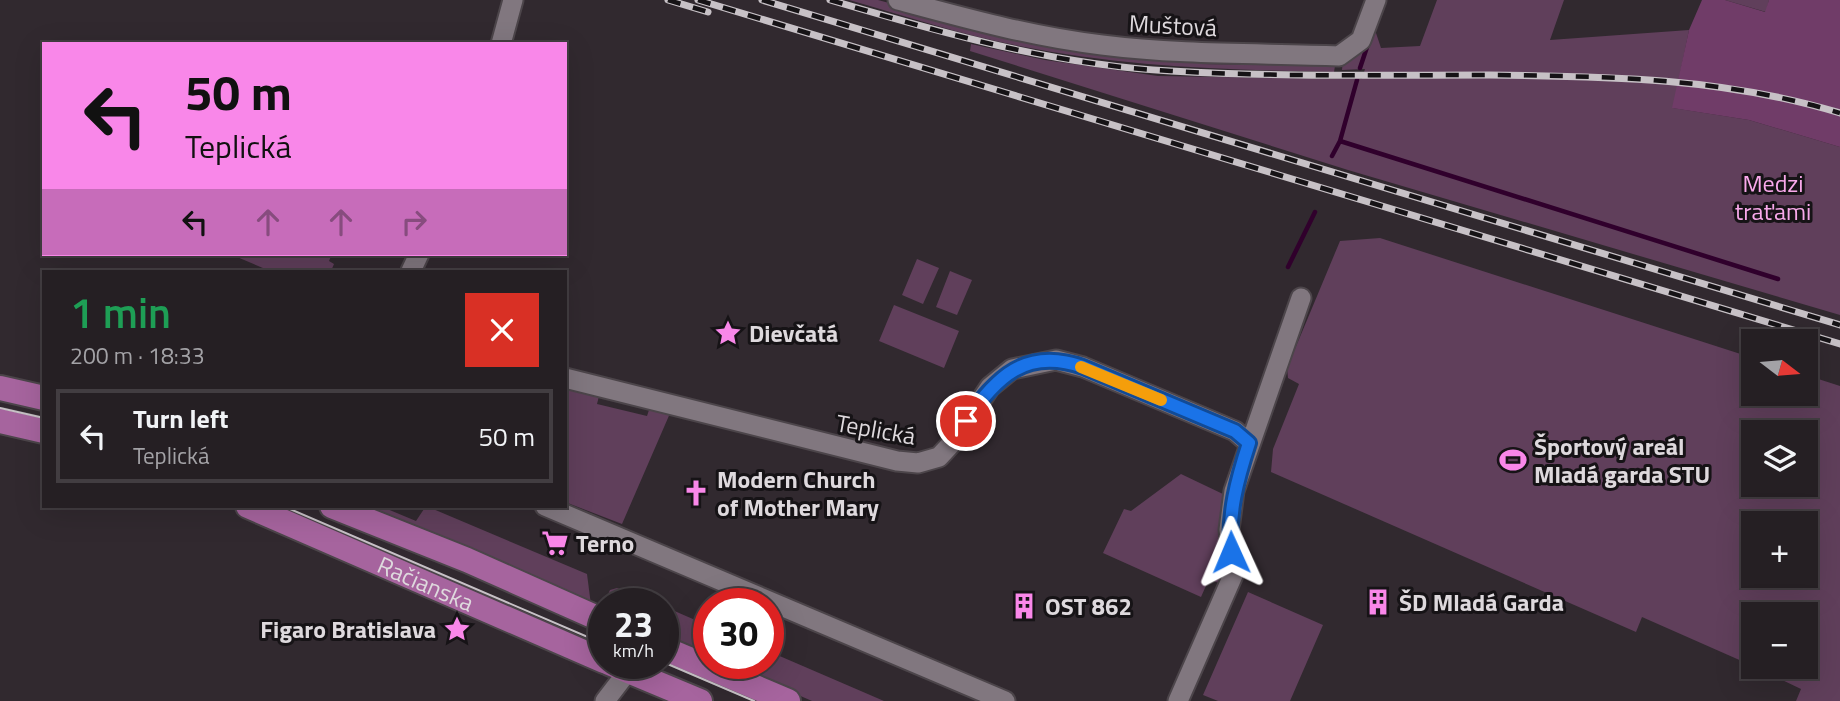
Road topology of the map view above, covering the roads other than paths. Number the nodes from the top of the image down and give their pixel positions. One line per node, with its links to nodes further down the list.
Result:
1 (513, 0): 5 (street)
2 (898, 0): 4 (street, Muštová)
3 (1376, 0): 4 (street, Muštová)
4 (928, 4)
5 (502, 42)
6 (1301, 298): 12 (street)
7 (567, 379): 12 (street, Teplická)
8 (0, 388): 9 (main road)
9 (42, 398)
10 (0, 421): 11 (main road)
11 (42, 431)
12 (1249, 443): 25 (street)
13 (252, 508): 17 (main road, Račianska)
14 (337, 508): 16 (main road, Račianska)
15 (550, 508): 24 (street)
16 (588, 614)
17 (588, 654)
18 (679, 655): 23 (main road)
19 (614, 679): 21 (street)
20 (648, 679): 22 (main road)
21 (605, 701)
22 (700, 701)
23 (788, 701)
24 (1005, 701)
25 (1178, 701)

